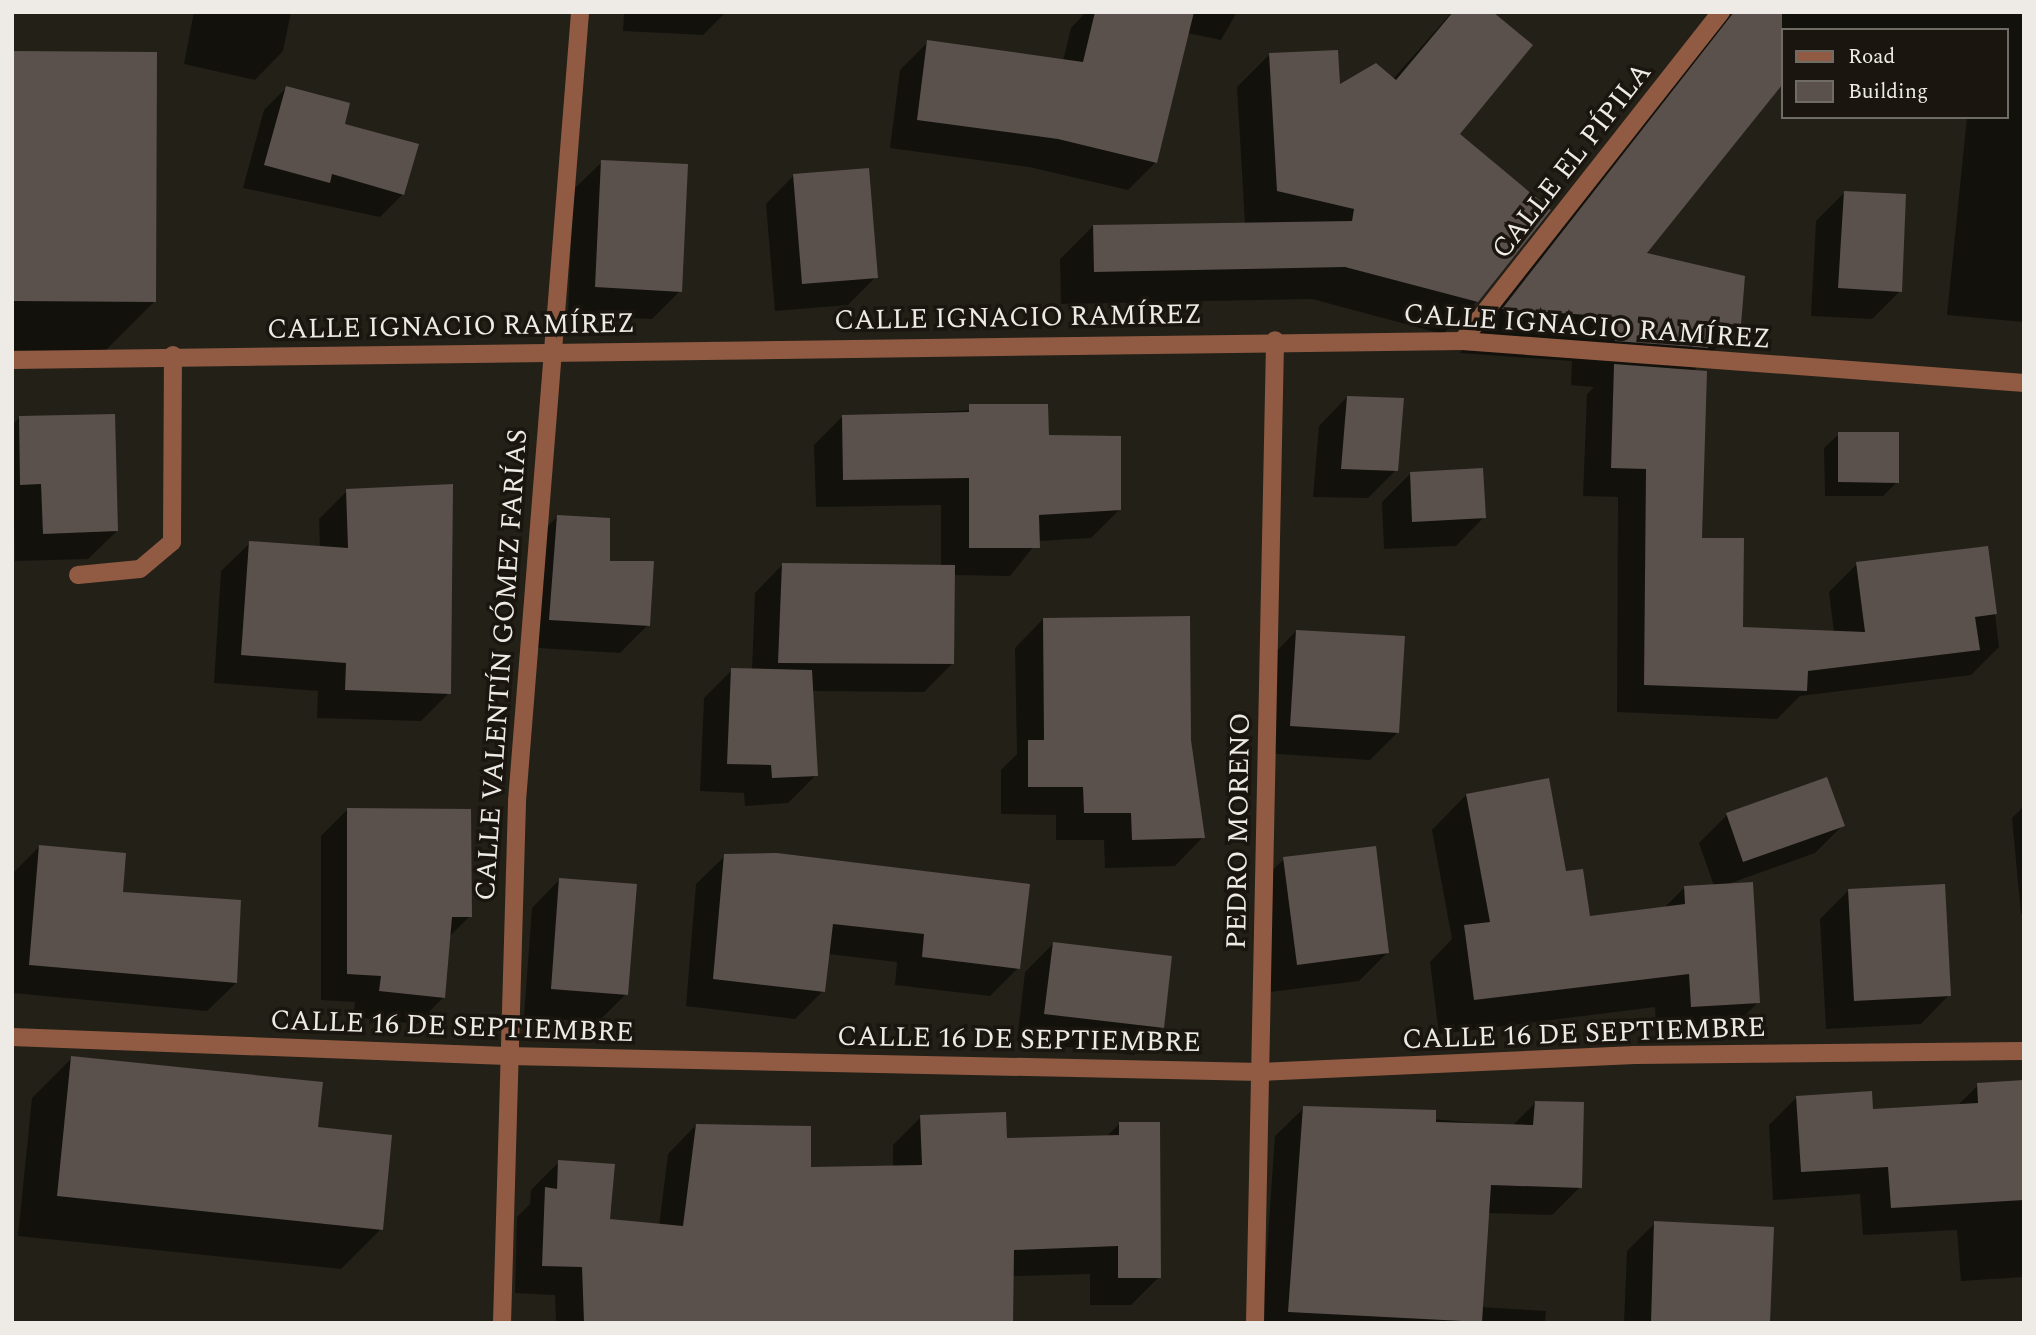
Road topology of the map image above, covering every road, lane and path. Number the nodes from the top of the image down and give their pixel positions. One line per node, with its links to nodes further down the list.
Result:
1 (580, 12): 5 (street, CALLE VALENTÍN GÓMEZ FARÍAS)
2 (1721, 12): 4 (street, CALLE EL PÍPILA)
3 (1275, 340): 4 (street, CALLE IGNACIO RAMÍREZ); 5 (street, CALLE IGNACIO RAMÍREZ); 13 (street, PEDRO MORENO)
4 (1462, 341): 8 (street, CALLE IGNACIO RAMÍREZ)
5 (549, 352): 6 (street, CALLE IGNACIO RAMÍREZ); 12 (street, CALLE VALENTÍN GÓMEZ FARÍAS)
6 (173, 355): 7 (street, CALLE IGNACIO RAMÍREZ); 9 (street)
7 (12, 360)
8 (2024, 383)
9 (78, 575)
10 (12, 1037): 12 (street, CALLE 16 DE SEPTIEMBRE)
11 (2024, 1051): 13 (street, CALLE 16 DE SEPTIEMBRE)
12 (507, 1056): 13 (street, CALLE 16 DE SEPTIEMBRE); 14 (street, CALLE VALENTÍN GÓMEZ FARÍAS)
13 (1261, 1072): 15 (street, PEDRO MORENO)
14 (502, 1323)
15 (1255, 1323)

